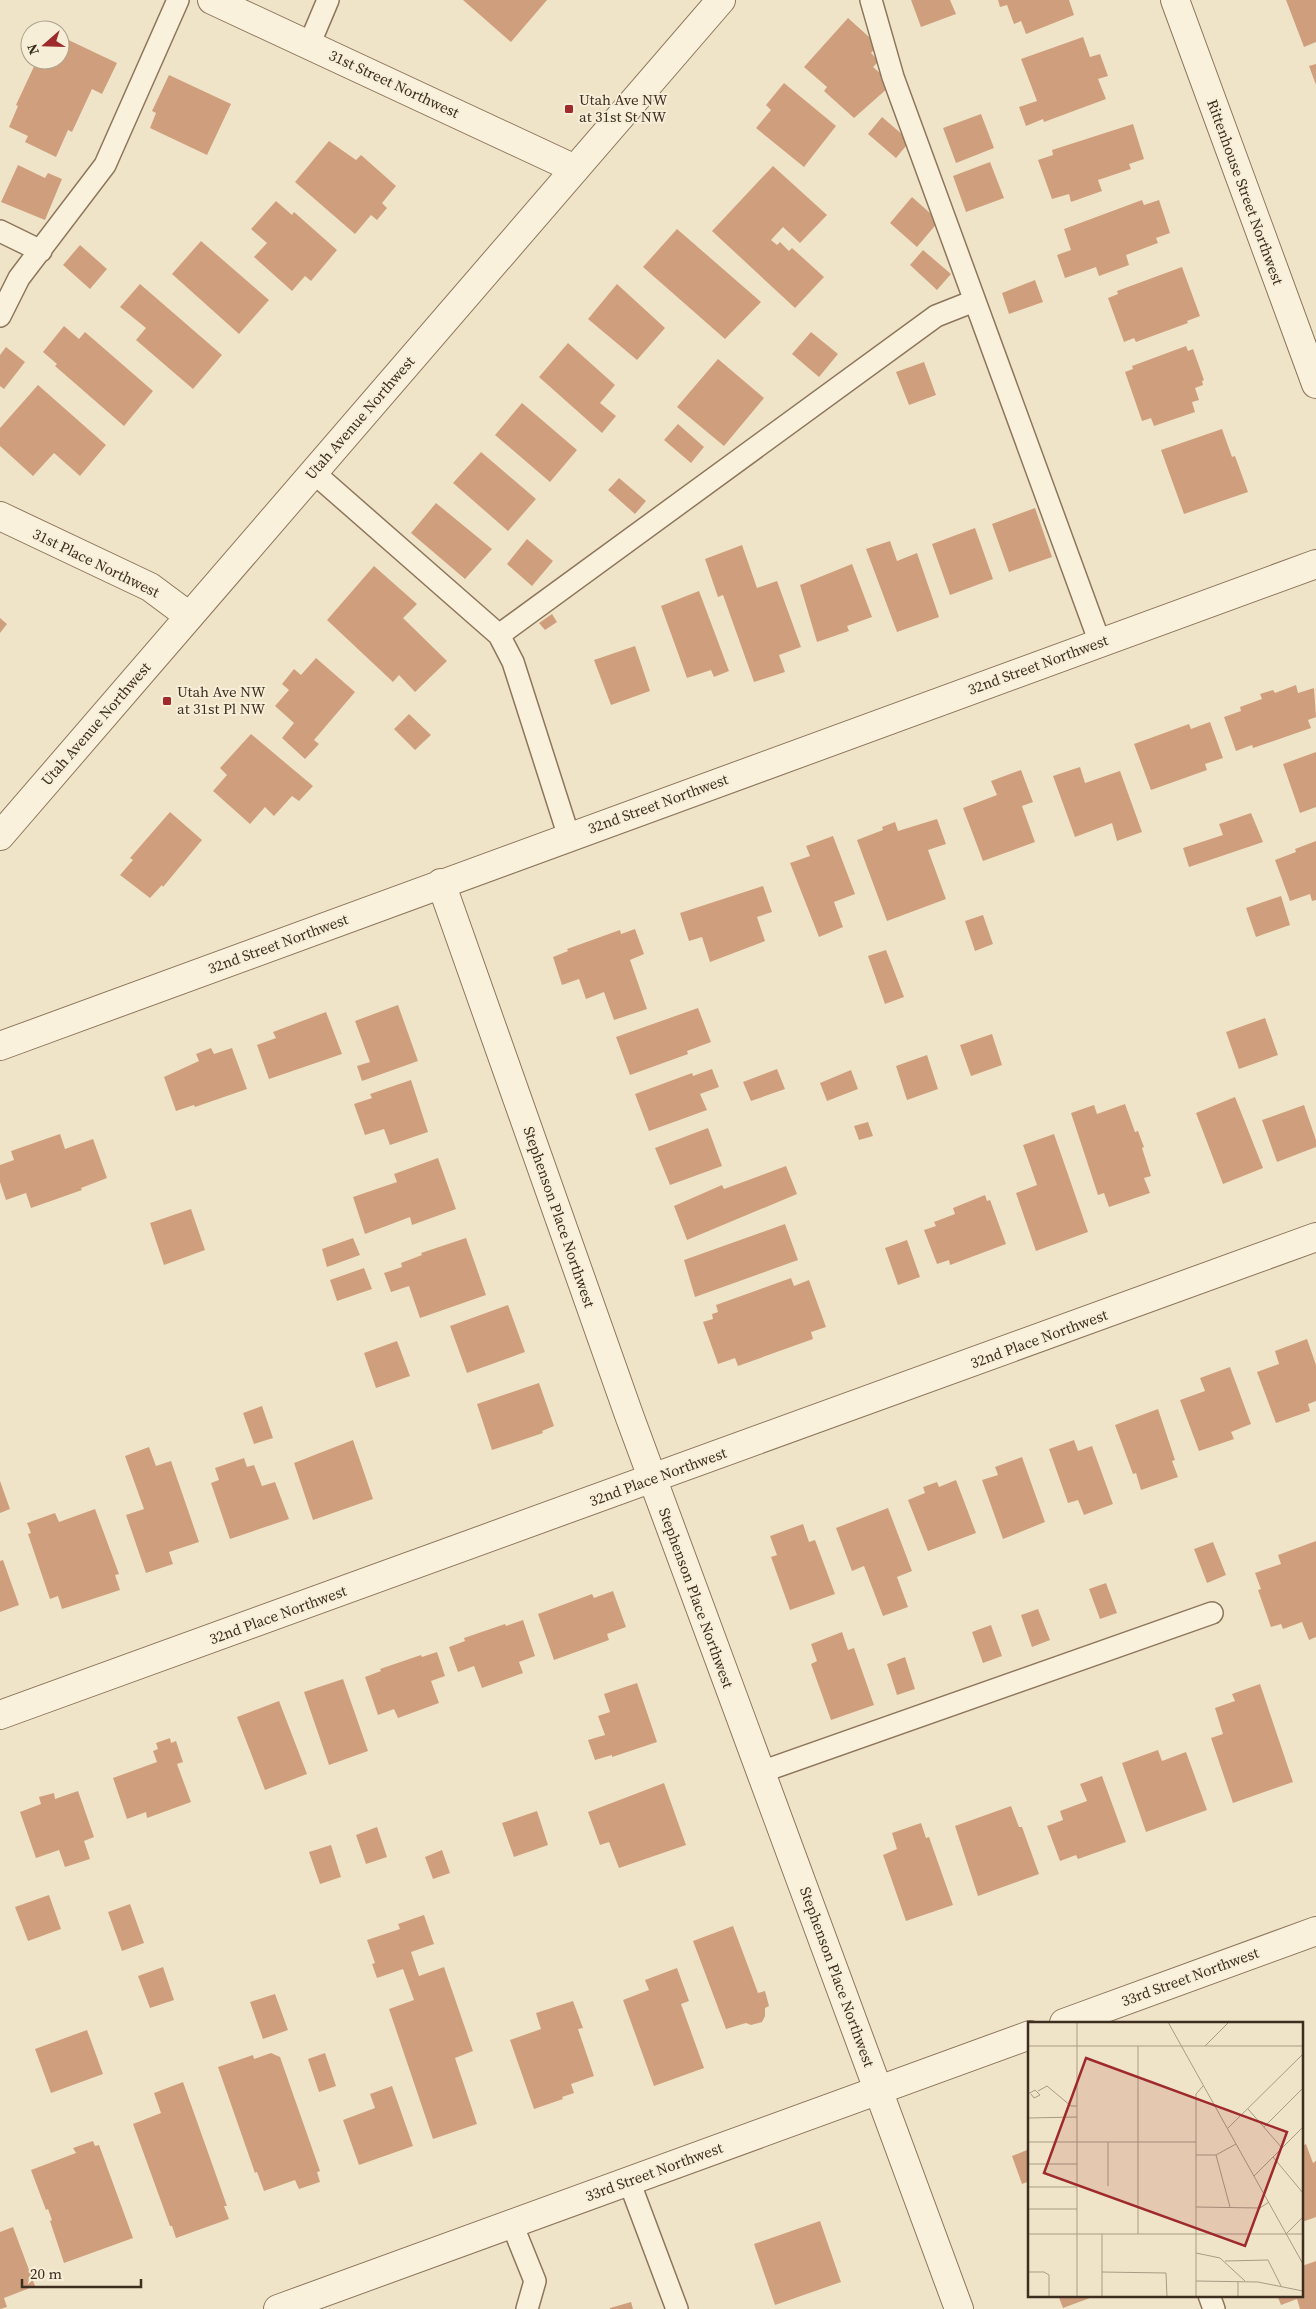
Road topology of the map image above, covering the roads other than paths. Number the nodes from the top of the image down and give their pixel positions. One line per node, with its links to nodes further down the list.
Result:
1 (178, 0): 10 (lane)
2 (212, 0): 7 (street, 31st Street Northwest)
3 (328, 0): 7 (lane)
4 (721, 0): 8 (street, Utah Avenue Northwest)
5 (871, 0): 11 (lane)
6 (1175, 0): 13 (street, Rittenhouse Street Northwest)
7 (310, 45): 8 (street, 31st Street Northwest)
8 (575, 169): 14 (street, Utah Avenue Northwest)
9 (0, 232): 10 (lane)
10 (41, 251): 12 (lane)
11 (974, 301): 18 (lane); 19 (lane)
12 (0, 316)
13 (1316, 384)
14 (314, 472): 17 (street, Utah Avenue Northwest); 18 (lane)
15 (0, 516): 17 (street, 31st Place Northwest)
16 (1316, 564): 19 (street, 32nd Street Northwest)
17 (189, 616): 20 (street, Utah Avenue Northwest)
18 (499, 635): 21 (lane)
19 (1100, 643): 21 (street, 32nd Street Northwest)
20 (0, 836)
21 (570, 836): 22 (street, 32nd Street Northwest)
22 (441, 883): 23 (street, 32nd Street Northwest); 25 (street, Stephenson Place Northwest)
23 (0, 1046)
24 (1316, 1237): 25 (street, 32nd Place Northwest)
25 (653, 1479): 27 (street, 32nd Place Northwest); 28 (street, Stephenson Place Northwest)
26 (1212, 1613): 28 (lane)
27 (0, 1715)
28 (761, 1772): 33 (street, Stephenson Place Northwest)
29 (1316, 1931): 30 (street, 33rd Street Northwest)
30 (1110, 2015): 31 (street, 33rd Street Northwest)
31 (1070, 2022)
32 (1028, 2036): 33 (street, 33rd Street Northwest)
33 (879, 2090): 34 (street, 33rd Street Northwest); 40 (street, Stephenson Place Northwest)
34 (629, 2181): 35 (street, 33rd Street Northwest); 39 (lane)
35 (512, 2224): 37 (street, 33rd Street Northwest); 38 (lane)
36 (1209, 2296): 41 (lane)
37 (278, 2309)
38 (528, 2309)
39 (677, 2309)
40 (959, 2309)
41 (1214, 2309)

